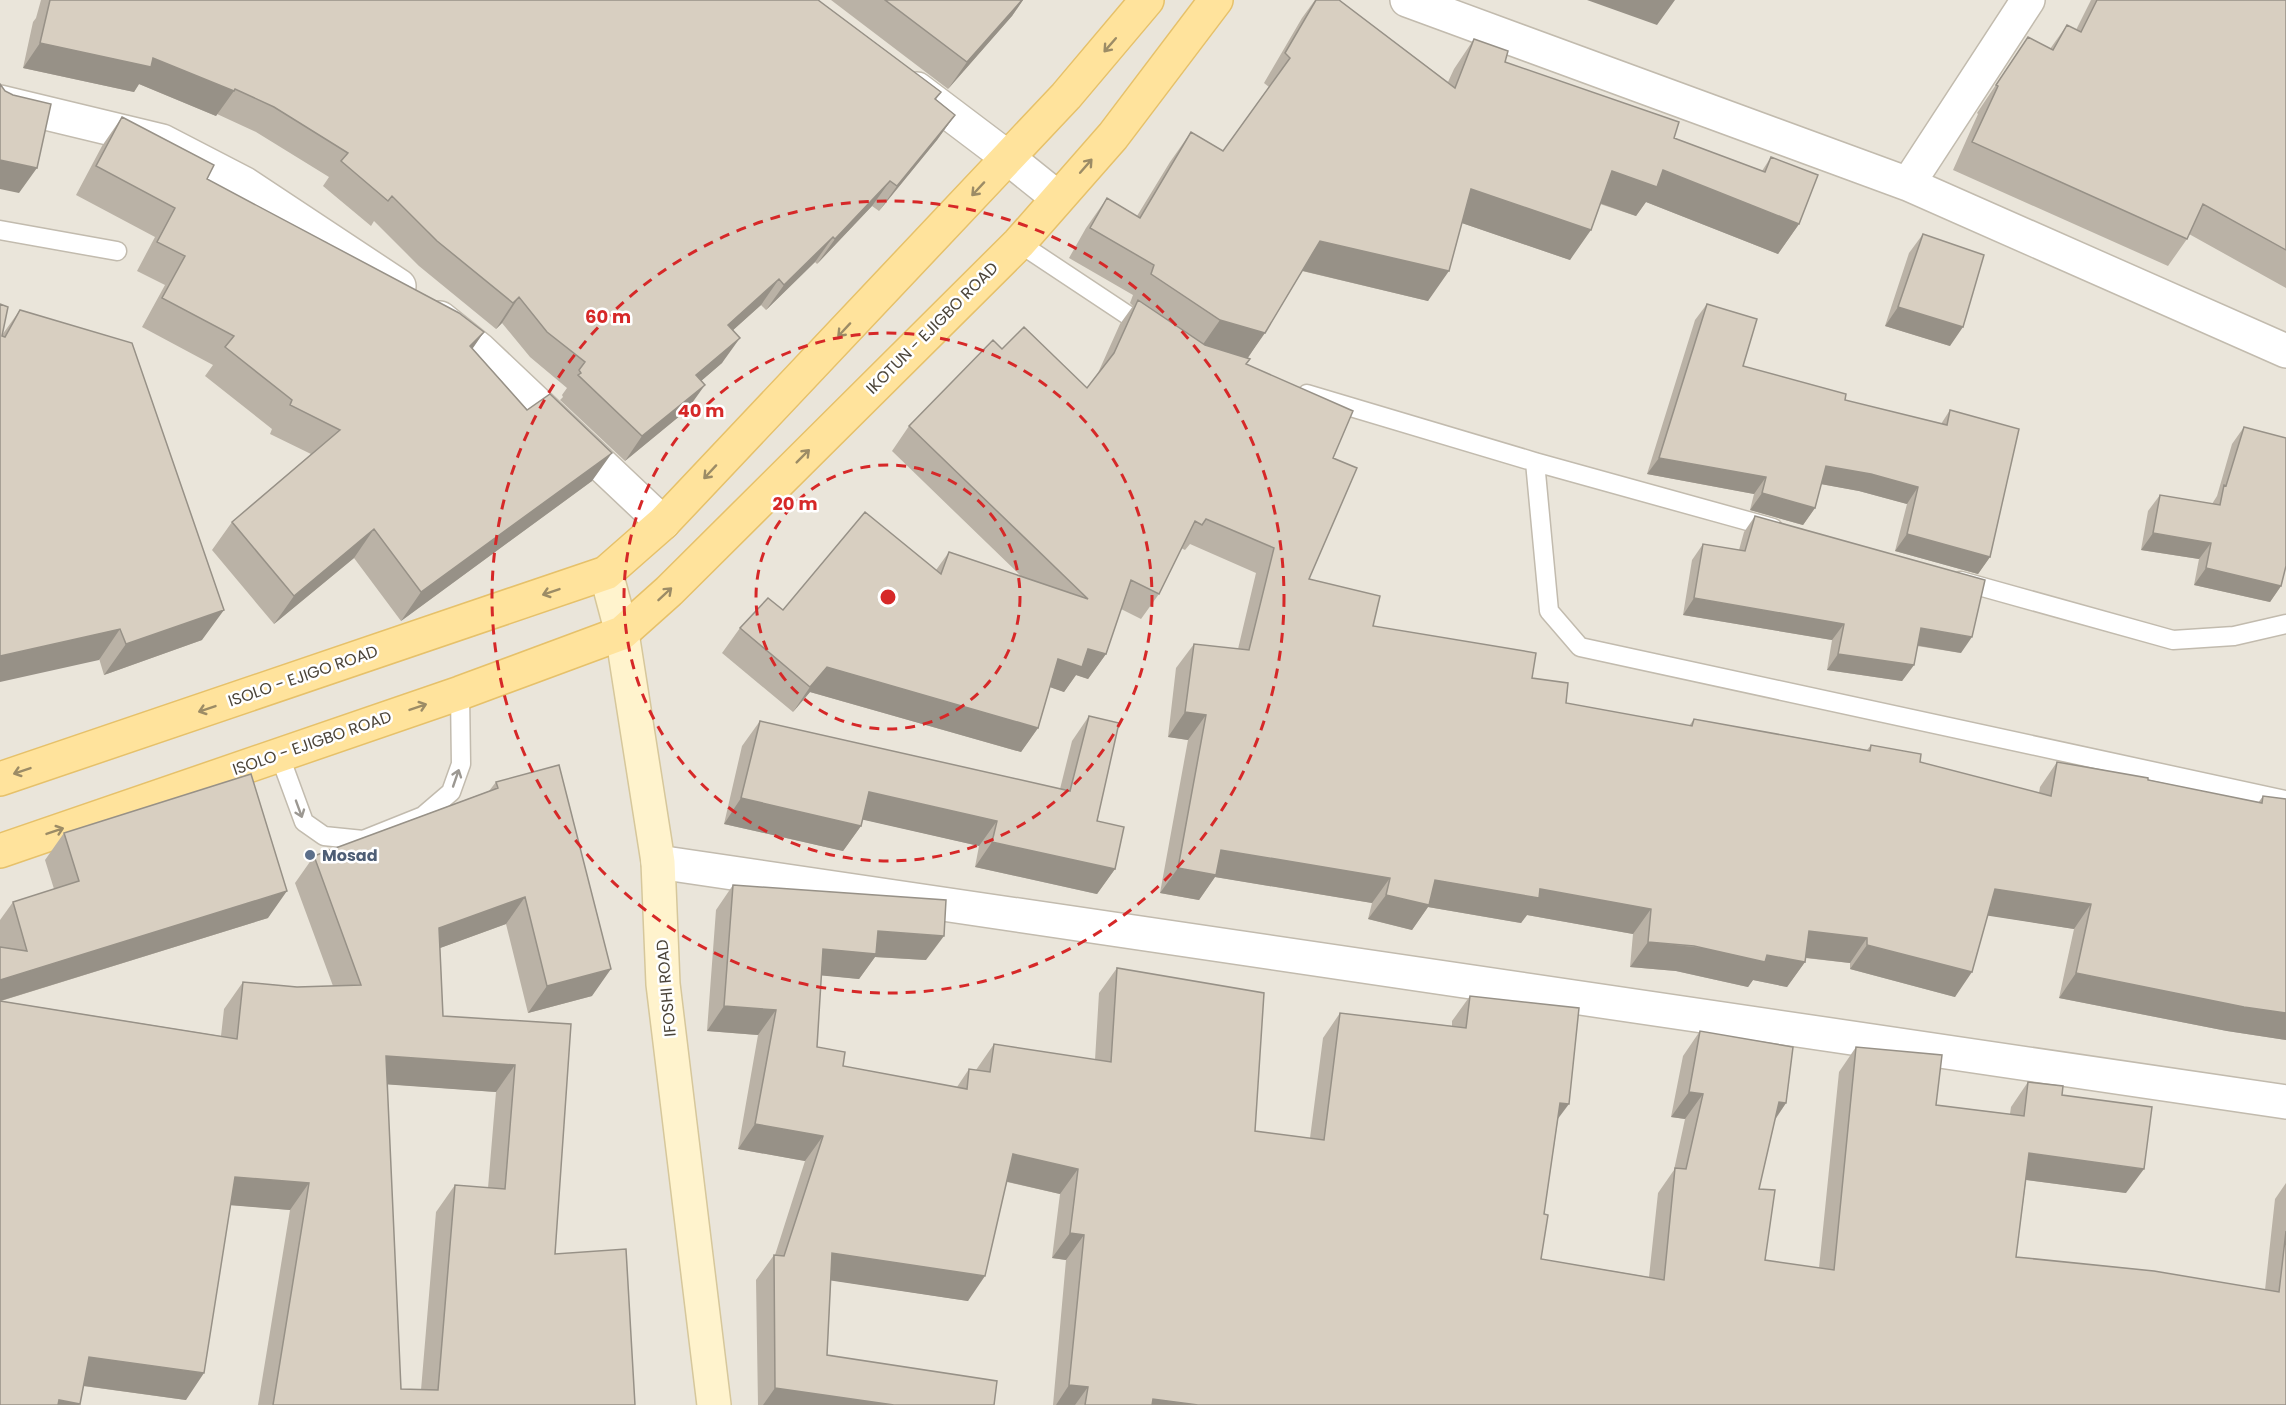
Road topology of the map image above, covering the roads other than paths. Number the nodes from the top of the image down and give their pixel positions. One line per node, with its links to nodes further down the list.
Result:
1 (1147, 0): 7 (main road, one-way to 7)
2 (1216, 0): 9 (main road, IKOTUN - EJIGBO ROAD, one-way to 2)
3 (1407, 0): 8 (street)
4 (2028, 0): 8 (street)
5 (893, 72): 7 (street)
6 (0, 102): 17 (street)
7 (1008, 157): 9 (street); 17 (main road, one-way to 17)
8 (1908, 184): 14 (street)
9 (1058, 198): 11 (main road, IKOTUN - EJIGBO ROAD)
10 (0, 230): 12 (lane)
11 (1019, 243): 13 (lane); 22 (main road, IKOTUN - EJIGBO ROAD, one-way to 11)
12 (117, 251)
13 (1165, 340)
14 (2286, 351)
15 (1285, 387): 16 (lane)
16 (1535, 462): 18 (lane); 26 (lane)
17 (663, 523): 19 (main road)
18 (1786, 532)
19 (606, 573): 22 (main road, IFOSHI ROAD); 25 (main road, ISOLO - EJIGO ROAD, one-way to 25)
20 (1945, 576): 21 (lane)
21 (2286, 624)
22 (622, 633): 23 (main road, ISOLO - EJIGBO ROAD); 28 (main road, IFOSHI ROAD)
23 (460, 693): 24 (main road, ISOLO - EJIGBO ROAD, one-way to 23); 24 (lane, one-way to 23)
24 (279, 754): 27 (main road, ISOLO - EJIGBO ROAD, one-way to 24)
25 (0, 779)
26 (2285, 800)
27 (0, 851)
28 (658, 862): 29 (street); 30 (main road, IFOSHI ROAD)
29 (2286, 1102)
30 (714, 1405)

